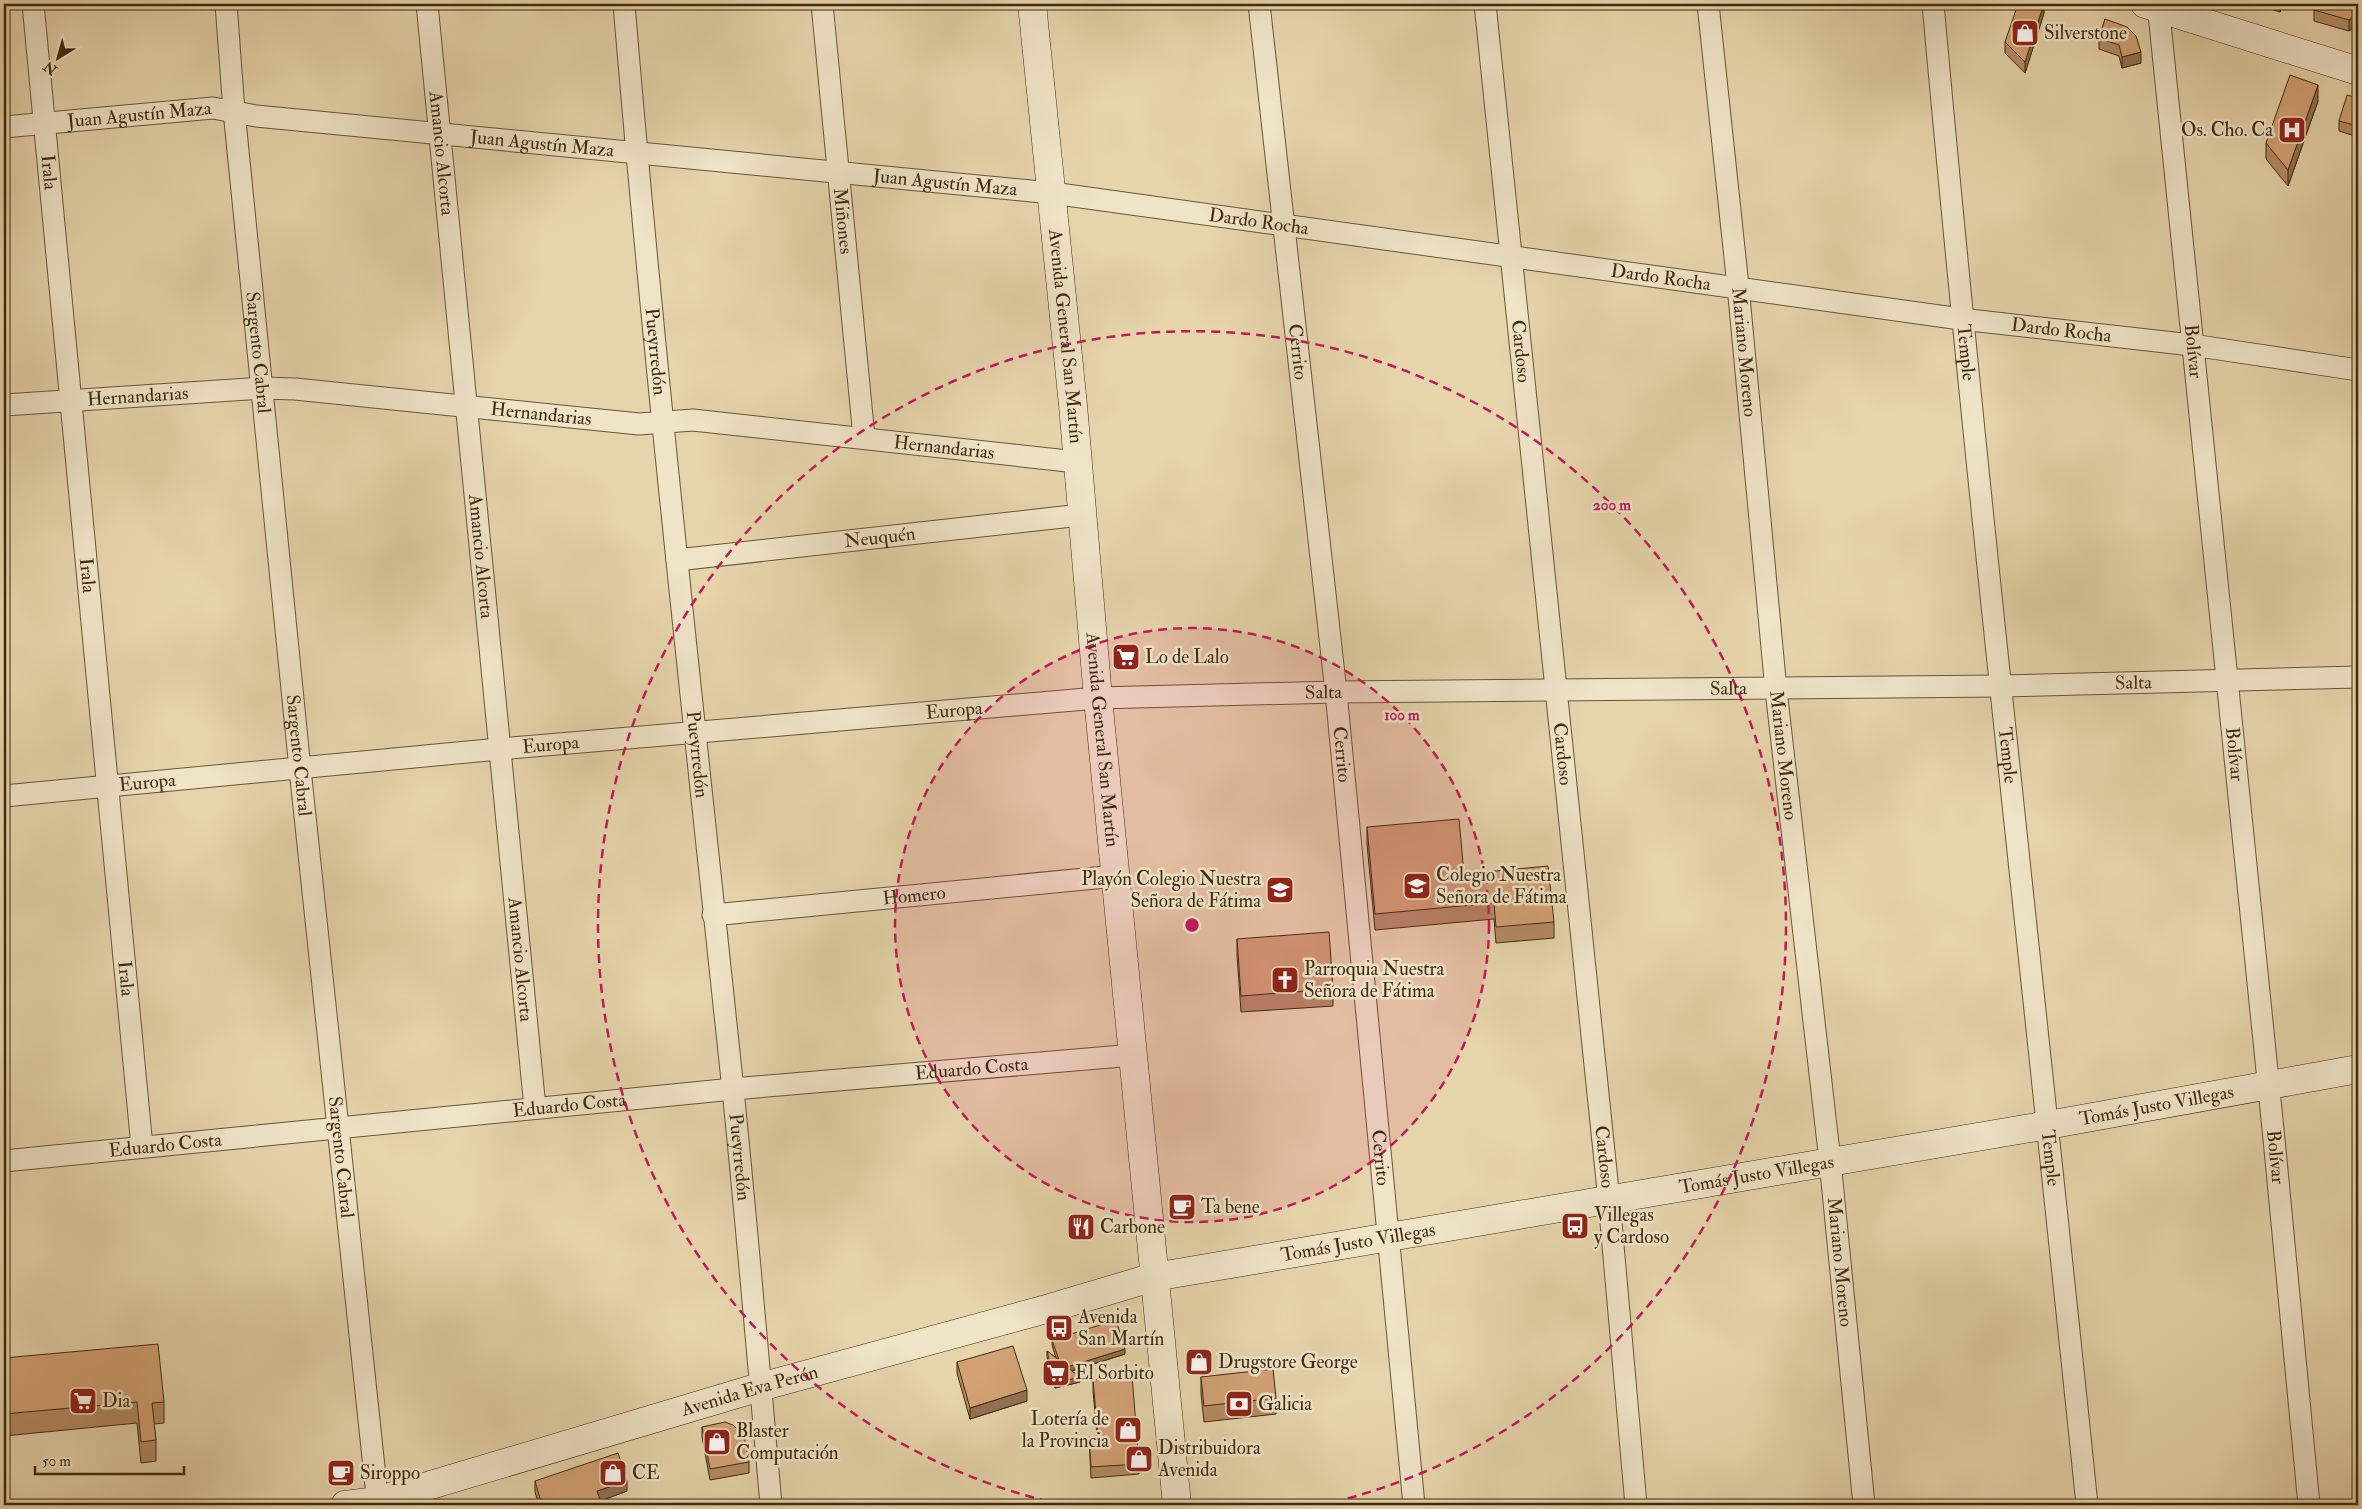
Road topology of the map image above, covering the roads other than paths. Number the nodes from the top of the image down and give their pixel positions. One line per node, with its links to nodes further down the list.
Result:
1 (33, 4): 14 (street, Irala)
2 (226, 4): 13 (street, Sargento Cabral)
3 (428, 4): 16 (street, Amancio Alcorta)
4 (624, 4): 17 (street, Pueyrredón)
5 (822, 4): 18 (street, Miñones)
6 (1032, 4): 19 (main road, Avenida General San Martín)
7 (1259, 4): 20 (street, Cerrito)
8 (1485, 4): 21 (street, Cardoso)
9 (1708, 4): 22 (street, Mariano Moreno)
10 (1933, 4): 23 (street, Temple)
11 (2154, 5): 12 (main road); 24 (street, Bolívar)
12 (2358, 71)
13 (234, 111): 14 (street, Juan Agustín Maza); 16 (street, Juan Agustín Maza); 26 (street, Sargento Cabral)
14 (45, 123): 15 (street, Juan Agustín Maza); 27 (street, Irala)
15 (4, 127)
16 (438, 133): 17 (street, Juan Agustín Maza); 29 (street, Amancio Alcorta)
17 (636, 153): 18 (street, Juan Agustín Maza); 30 (street, Pueyrredón)
18 (840, 173): 19 (street, Juan Agustín Maza); 31 (street, Miñones)
19 (1052, 192): 20 (street, Dardo Rocha); 32 (main road, Avenida General San Martín)
20 (1285, 225): 21 (street, Dardo Rocha); 40 (street, Cerrito)
21 (1511, 255): 22 (street, Dardo Rocha); 38 (street, Cardoso)
22 (1738, 286): 23 (street, Dardo Rocha); 39 (street, Mariano Moreno)
23 (1961, 318): 24 (street, Dardo Rocha); 37 (street, Temple)
24 (2192, 345): 25 (street, Dardo Rocha); 36 (street, Bolívar)
25 (2358, 370)
26 (263, 388): 27 (street, Hernandarias); 29 (street, Hernandarias); 44 (street, Sargento Cabral)
27 (71, 399): 28 (street, Hernandarias); 45 (street, Irala)
28 (4, 405)
29 (467, 406): 30 (street, Hernandarias); 43 (street, Amancio Alcorta)
30 (664, 423): 31 (street, Hernandarias); 34 (street, Pueyrredón)
31 (864, 437): 32 (street, Hernandarias)
32 (1077, 462): 33 (main road, Avenida General San Martín)
33 (1081, 515): 34 (street, Neuquén); 41 (main road, Avenida General San Martín)
34 (677, 560): 42 (street, Pueyrredón)
35 (2358, 677): 36 (street, Salta)
36 (2227, 681): 37 (street, Salta); 51 (street, Bolívar)
37 (2002, 686): 39 (street, Salta); 54 (street, Temple)
38 (1558, 690): 39 (street, Salta); 40 (street, Salta); 59 (street, Cardoso)
39 (1776, 690): 58 (street, Mariano Moreno)
40 (1336, 692): 41 (street, Salta); 60 (street, Cerrito)
41 (1098, 698): 42 (street, Europa); 47 (main road, Avenida General San Martín)
42 (695, 734): 43 (street, Europa); 48 (street, Pueyrredón)
43 (499, 749): 44 (street, Europa); 53 (street, Amancio Alcorta)
44 (300, 769): 45 (street, Europa); 55 (street, Sargento Cabral)
45 (108, 786): 46 (street, Europa); 56 (street, Irala)
46 (4, 796)
47 (1116, 876): 48 (street, Homero); 49 (main road, Avenida General San Martín)
48 (712, 915): 52 (street, Pueyrredón)
49 (1134, 1055): 52 (street, Eduardo Costa); 61 (main road, Avenida General San Martín)
50 (2358, 1069): 51 (main road, Tomás Justo Villegas)
51 (2268, 1084): 54 (main road, Tomás Justo Villegas); 71 (street, Bolívar)
52 (732, 1089): 53 (street, Eduardo Costa); 62 (street, Pueyrredón)
53 (535, 1108): 55 (street, Eduardo Costa)
54 (2048, 1125): 58 (main road, Tomás Justo Villegas); 70 (street, Temple)
55 (339, 1128): 56 (street, Eduardo Costa); 63 (street, Sargento Cabral)
56 (142, 1147): 57 (street, Eduardo Costa)
57 (4, 1161)
58 (1830, 1161): 59 (main road, Tomás Justo Villegas); 69 (street, Mariano Moreno)
59 (1609, 1200): 60 (main road, Tomás Justo Villegas); 68 (street, Cardoso)
60 (1387, 1237): 61 (main road, Tomás Justo Villegas); 67 (street, Cerrito)
61 (1154, 1277): 62 (main road, Avenida Eva Perón); 66 (main road, Avenida General San Martín)
62 (760, 1387): 63 (main road, Avenida Eva Perón); 65 (street, Pueyrredón)
63 (378, 1503): 64 (main road, Avenida Eva Perón)
64 (345, 1505)
65 (771, 1505)
66 (1177, 1505)
67 (1414, 1505)
68 (1636, 1505)
69 (1864, 1505)
70 (2087, 1505)
71 (2309, 1505)

